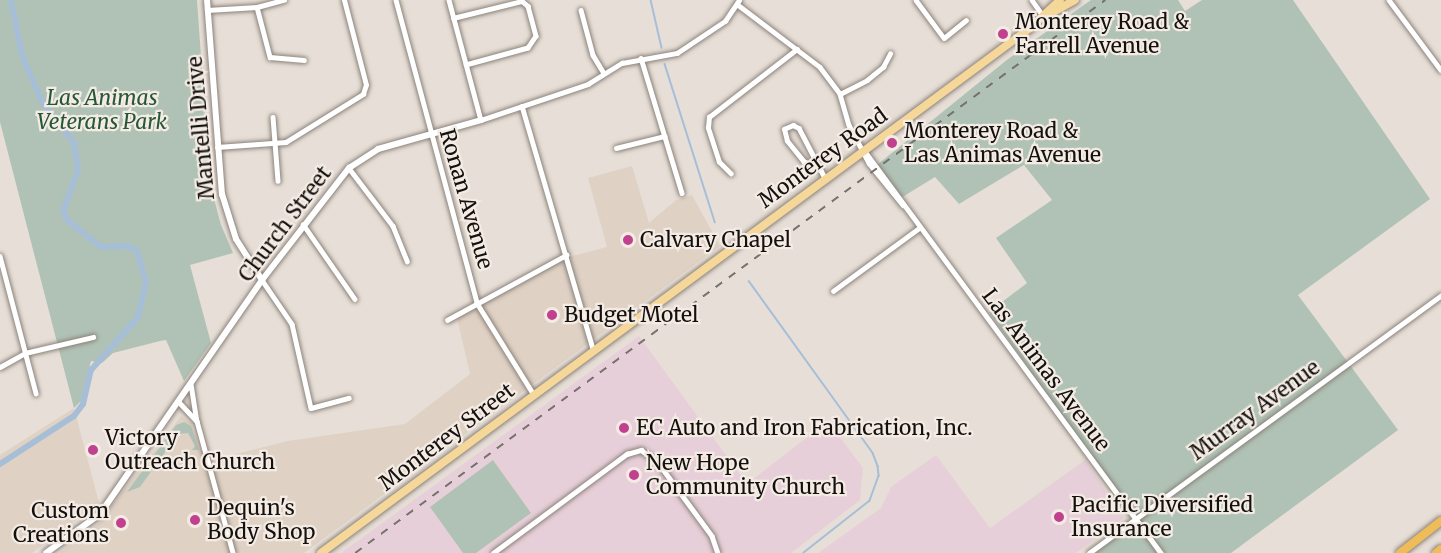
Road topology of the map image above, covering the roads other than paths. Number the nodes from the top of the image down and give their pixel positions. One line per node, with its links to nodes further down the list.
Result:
1 (207, 0): 13 (street, Mantelli Drive)
2 (284, 0): 12 (street)
3 (344, 0): 31 (street)
4 (396, 0): 29 (street, Ronan Avenue)
5 (449, 0): 16 (street)
6 (916, 0): 17 (street)
7 (1032, 0): 15 (street)
8 (1060, 0): 15 (main road, Monterey Road)
9 (1075, 0): 15 (main road, Monterey Road)
10 (1389, 0): 23 (street)
11 (738, 2): 18 (street); 20 (street, Church Street)
12 (257, 7): 13 (street); 21 (street)
13 (207, 10): 32 (street, Mantelli Drive)
14 (581, 10): 24 (street)
15 (1044, 17): 34 (main road, Monterey Road)
16 (453, 18): 22 (street); 22 (street)
17 (966, 20)
18 (797, 49): 25 (street); 37 (street)
19 (890, 54): 25 (street)
20 (640, 58): 24 (street, Church Street); 30 (street)
21 (304, 60)
22 (466, 65): 28 (street)
23 (1441, 70)
24 (604, 73): 26 (street, Church Street)
25 (840, 94): 34 (street, Las Animas Avenue)
26 (522, 106): 28 (street, Church Street); 43 (street)
27 (273, 117): 31 (street)
28 (481, 120): 29 (street, Church Street)
29 (430, 134): 36 (street, Church Street); 50 (street, Ronan Avenue)
30 (665, 136): 33 (street); 40 (street)
31 (274, 144): 32 (street); 39 (street)
32 (217, 147): 46 (street, Mantelli Drive)
33 (616, 148)
34 (864, 150): 38 (main road, Monterey Road); 42 (street, Las Animas Avenue)
35 (817, 166): 35 (street); 38 (street)
36 (349, 168): 41 (street, Church Street); 45 (street)
37 (731, 174)
38 (825, 178): 53 (main road, Monterey Road)
39 (278, 182)
40 (682, 193)
41 (303, 224): 46 (street, Church Street); 49 (street)
42 (920, 228): 47 (street); 62 (street, Las Animas Avenue)
43 (566, 255): 50 (street); 53 (street)
44 (0, 256): 54 (street)
45 (407, 261)
46 (262, 280): 56 (street, Church Street); 59 (street)
47 (832, 291)
48 (1441, 295): 62 (street, Murray Avenue)
49 (355, 299)
50 (477, 303): 51 (street); 58 (street, Ronan Avenue)
51 (447, 320)
52 (93, 337): 54 (street)
53 (593, 349): 58 (main road, Monterey Street)
54 (25, 353): 55 (street); 57 (street)
55 (0, 367)
56 (191, 384): 60 (street, Church Street); 61 (street)
57 (36, 393)
58 (534, 394): 67 (main road, Monterey Street)
59 (349, 398)
60 (179, 402): 61 (street); 65 (street, Church Street)
61 (197, 421): 66 (street)
62 (1136, 518): 70 (street, Murray Avenue); 71 (street, Las Animas Avenue)
63 (1441, 521): 72 (highway)
64 (1441, 549): 73 (highway)
65 (46, 553)
66 (233, 553)
67 (321, 553)
68 (493, 553): 69 (street)
69 (718, 553)
70 (1089, 553)
71 (1161, 553)
72 (1400, 553)
73 (1436, 553)

